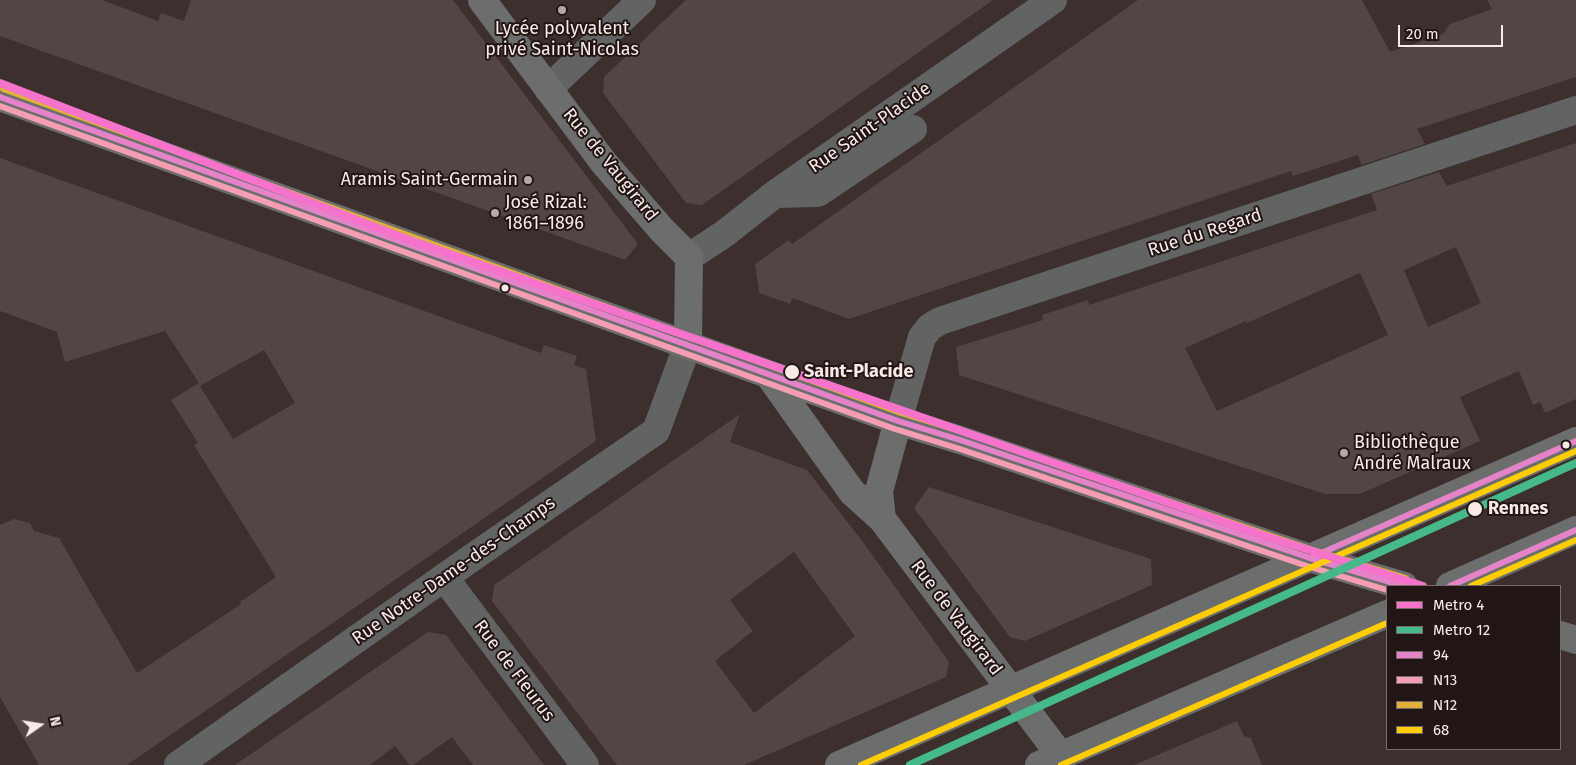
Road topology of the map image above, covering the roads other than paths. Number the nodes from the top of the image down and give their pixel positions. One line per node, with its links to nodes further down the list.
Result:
1 (482, 0): 4 (main road, Rue de Vaugirard)
2 (642, 0): 4 (street)
3 (1053, 0): 8 (street, Rue Saint-Placide)
4 (548, 89): 9 (main road, Rue de Vaugirard)
5 (0, 97): 10 (main road)
6 (1576, 110): 12 (street, Rue du Regard)
7 (912, 129): 8 (street)
8 (775, 194): 9 (street, Rue Saint-Placide)
9 (689, 257): 10 (main road)
10 (688, 344): 11 (main road); 17 (street, Rue Notre-Dame-des-Champs)
11 (768, 374): 12 (main road); 14 (main road, Rue de Vaugirard)
12 (898, 421): 14 (main road); 16 (main road)
13 (1576, 441): 16 (main road)
14 (882, 519): 23 (main road, Rue de Vaugirard)
15 (1576, 530): 19 (main road)
16 (1310, 558): 18 (main road); 23 (main road)
17 (444, 577): 25 (street, Rue Notre-Dame-des-Champs); 26 (street, Rue de Fleurus)
18 (1401, 585)
19 (1452, 585)
20 (1386, 614): 24 (main road)
21 (1561, 635): 22 (main road)
22 (1576, 640)
23 (1010, 689): 24 (main road, Rue de Vaugirard); 27 (main road)
24 (1055, 762)
25 (178, 765)
26 (585, 765)
27 (839, 765)

